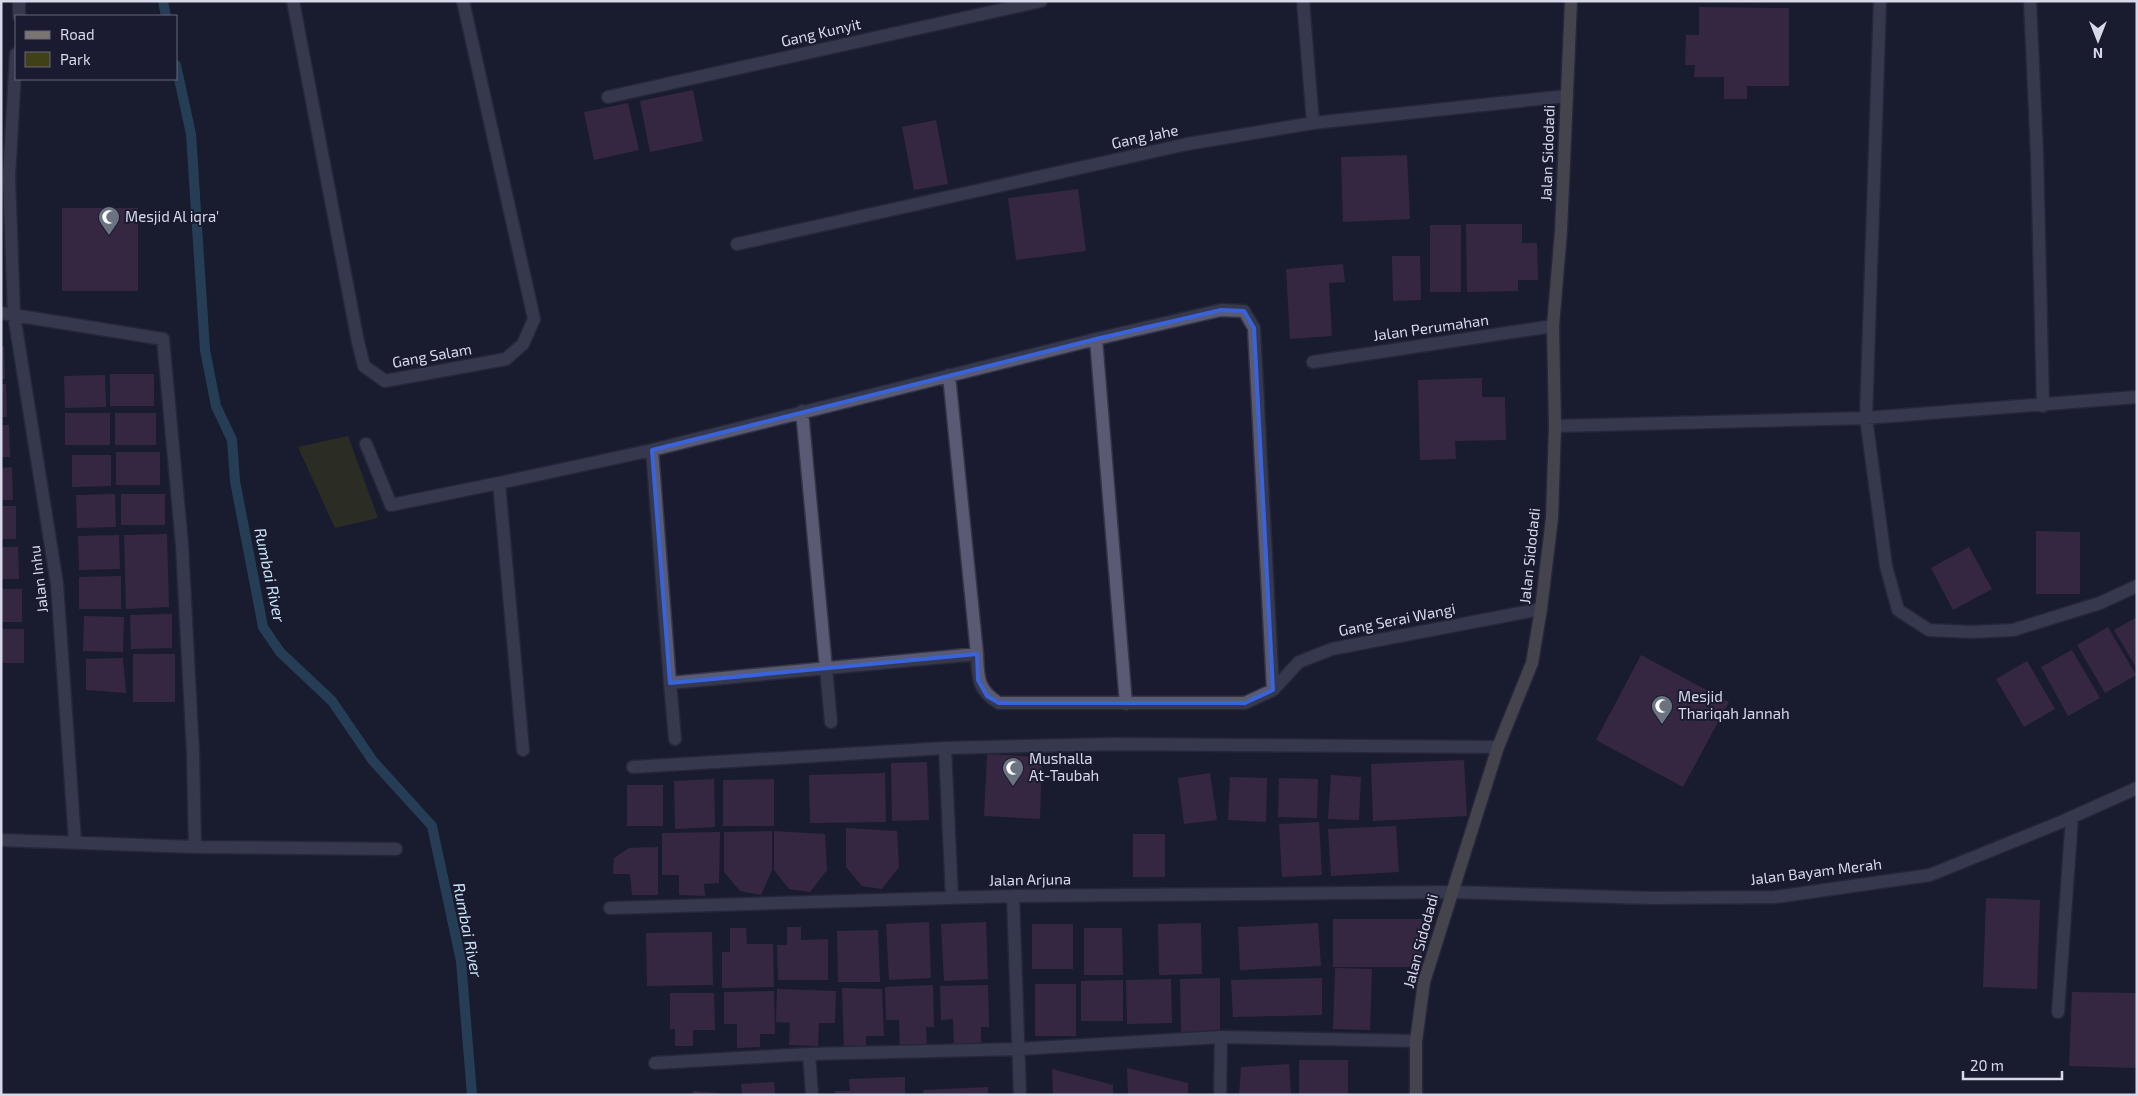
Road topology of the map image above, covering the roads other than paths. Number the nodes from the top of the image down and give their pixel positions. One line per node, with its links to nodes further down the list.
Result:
1 (20, 1): 9 (street)
2 (292, 1): 3 (street, Gang Salam)
3 (463, 1)
4 (1041, 1): 12 (street, Gang Kunyit)
5 (1303, 1): 13 (street)
6 (1572, 1): 11 (street, Jalan Sidodadi)
7 (1880, 1): 24 (street)
8 (2030, 1): 22 (street)
9 (19, 15)
10 (15, 72): 16 (street, Jalan Inhu)
11 (1567, 96): 13 (street, Gang Jahe); 17 (street, Jalan Sidodadi)
12 (608, 97)
13 (1313, 123): 14 (street, Gang Jahe)
14 (737, 244)
15 (1, 313): 16 (street)
16 (14, 315): 45 (street, Jalan Inhu); 46 (street)
17 (1553, 326): 19 (street, Jalan Perumahan); 25 (street, Jalan Sidodadi)
18 (1096, 339): 20 (street); 34 (street); 35 (street)
19 (1313, 362)
20 (949, 375): 23 (street); 31 (street)
21 (2137, 398): 22 (street)
22 (2043, 406): 24 (street)
23 (802, 411): 27 (street); 32 (street)
24 (1866, 418): 25 (street); 29 (street)
25 (1555, 426): 30 (street, Jalan Sidodadi)
26 (366, 444): 28 (street)
27 (652, 450): 28 (street); 33 (street)
28 (499, 483): 40 (street)
29 (2137, 586)
30 (1541, 609): 34 (street, Gang Serai Wangi); 39 (street, Jalan Sidodadi)
31 (977, 654): 32 (street); 35 (street)
32 (826, 667): 33 (street); 36 (street)
33 (670, 683): 37 (street)
34 (1273, 690): 35 (street)
35 (1126, 704)
36 (831, 722)
37 (675, 739)
38 (945, 748): 39 (street); 41 (street); 50 (street)
39 (1498, 748): 48 (street, Jalan Sidodadi)
40 (523, 750)
41 (633, 767)
42 (2137, 788): 43 (street, Jalan Bayam Merah)
43 (2072, 818): 48 (street, Jalan Bayam Merah); 52 (street)
44 (1, 840): 45 (street)
45 (75, 842): 46 (street)
46 (195, 847): 47 (street)
47 (396, 850)
48 (1451, 892): 49 (street, Jalan Arjuna); 54 (street, Jalan Sidodadi)
49 (1013, 896): 50 (street, Jalan Arjuna); 55 (street)
50 (952, 898): 51 (street, Jalan Arjuna)
51 (610, 908)
52 (2058, 1012)
53 (1221, 1037): 54 (street); 55 (street); 60 (street)
54 (1416, 1041): 61 (street, Jalan Sidodadi)
55 (1018, 1049): 56 (street); 59 (street)
56 (809, 1054): 57 (street); 58 (street)
57 (655, 1063)
58 (812, 1095)
59 (1020, 1095)
60 (1220, 1095)
61 (1416, 1095)

